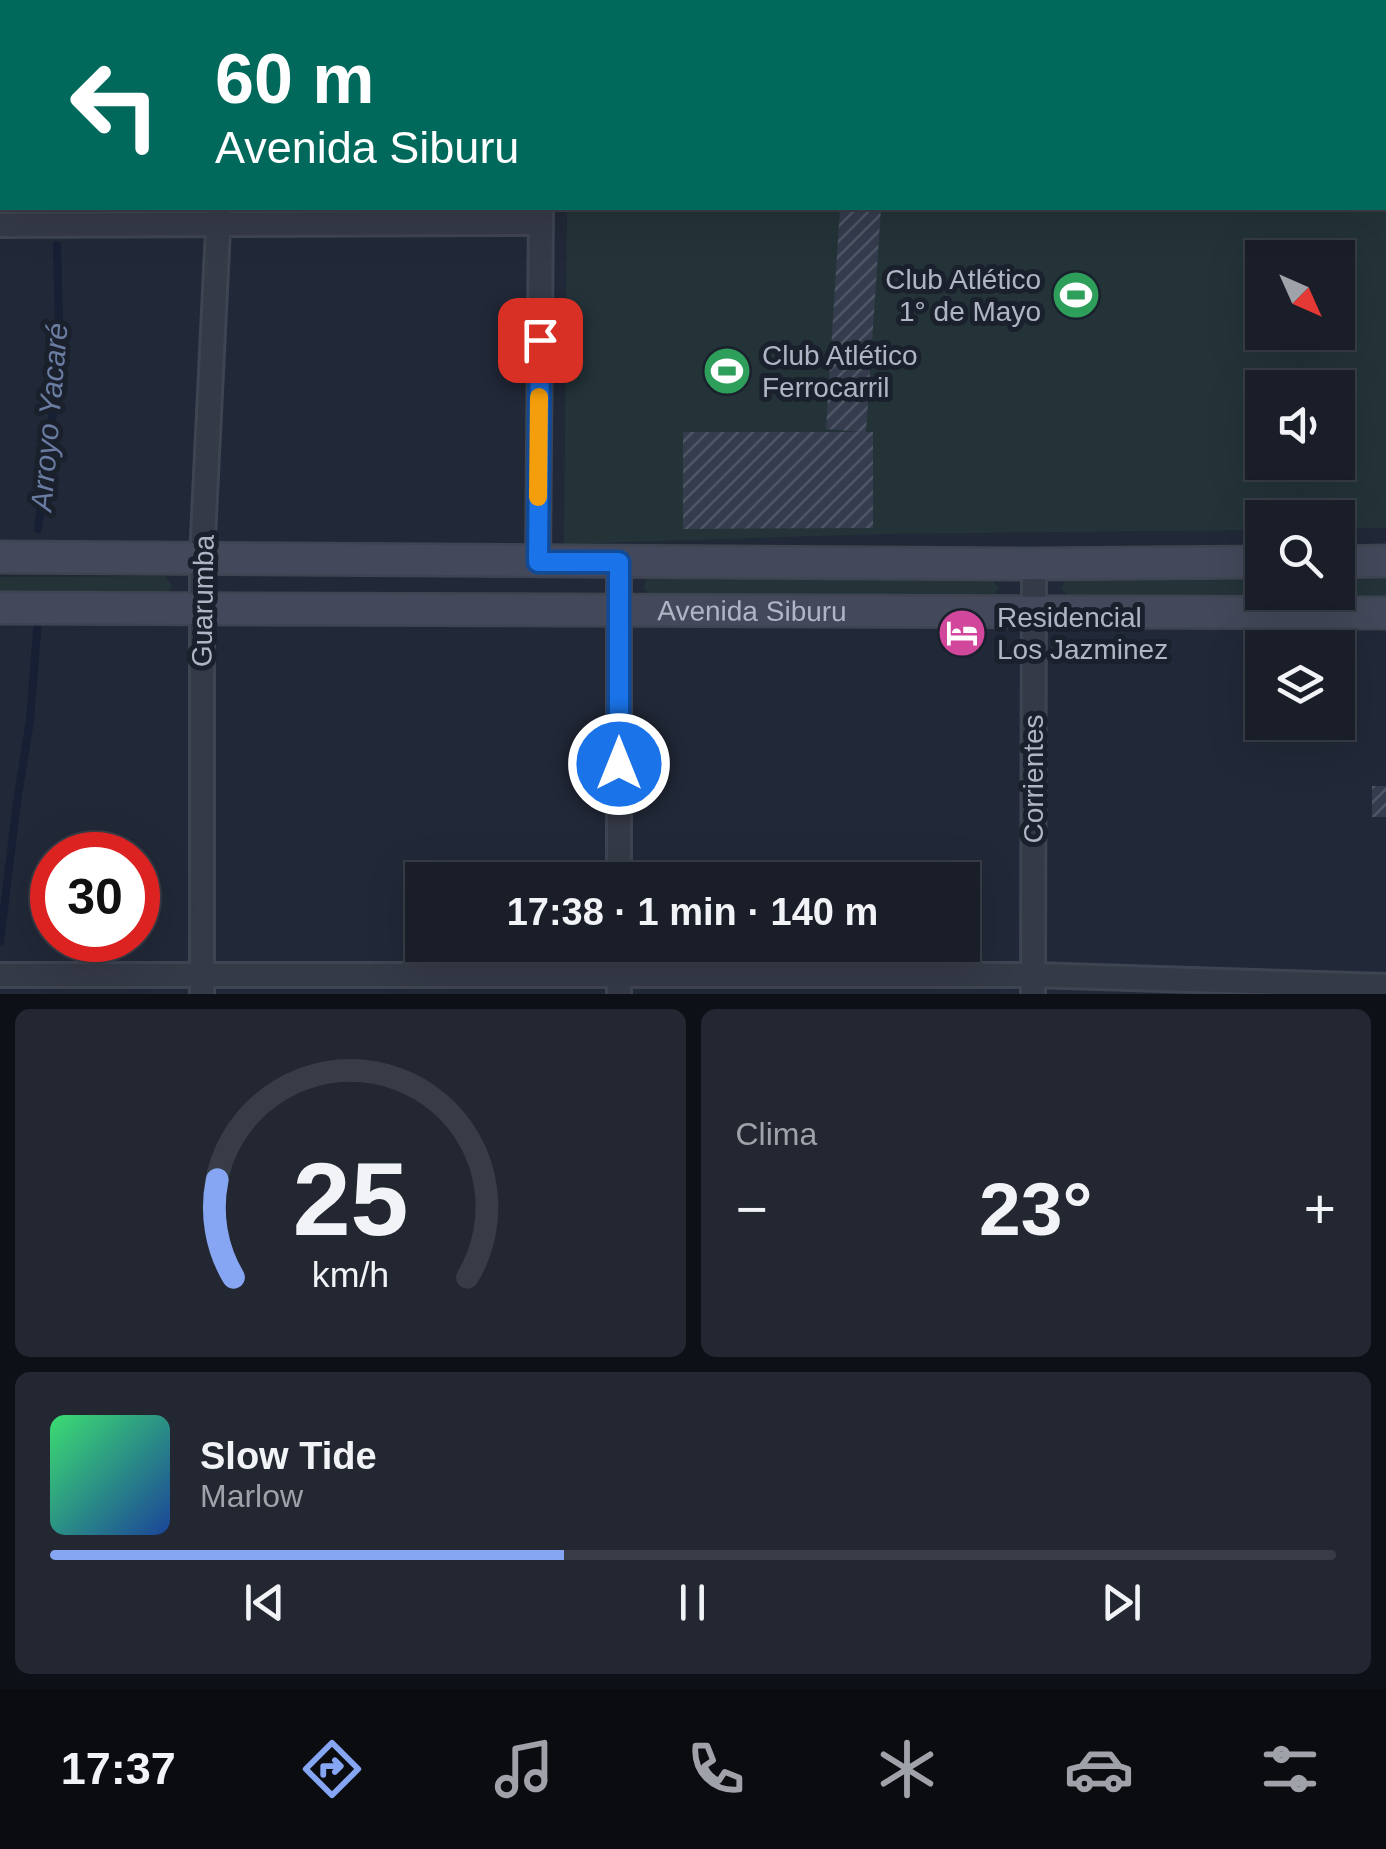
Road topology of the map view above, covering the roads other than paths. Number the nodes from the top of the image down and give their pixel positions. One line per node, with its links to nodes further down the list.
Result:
1 (219, 215): 2 (street); 3 (street); 5 (street, Guarumba)
2 (540, 215): 7 (street)
3 (0, 225)
4 (0, 557): 5 (main road, Avenida Siburu)
5 (202, 558): 7 (main road, Avenida Siburu); 13 (street, Guarumba)
6 (1386, 561): 10 (main road)
7 (538, 562): 8 (main road, Avenida Siburu)
8 (619, 562): 11 (main road, Avenida Siburu); 14 (street)
9 (1245, 562): 11 (main road, Avenida Siburu)
10 (1355, 562)
11 (1034, 564): 15 (street, Corrientes)
12 (0, 608): 13 (main road, Avenida Siburu)
13 (202, 608): 14 (main road, Avenida Siburu); 21 (street, Guarumba)
14 (619, 608): 15 (main road, Avenida Siburu); 17 (street)
15 (1034, 611): 16 (main road, Avenida Siburu); 20 (street, Corrientes)
16 (1386, 613)
17 (619, 862)
18 (0, 975): 21 (street)
19 (619, 984): 20 (street); 21 (street)
20 (1033, 984): 22 (street)
21 (202, 985)
22 (1386, 986)

